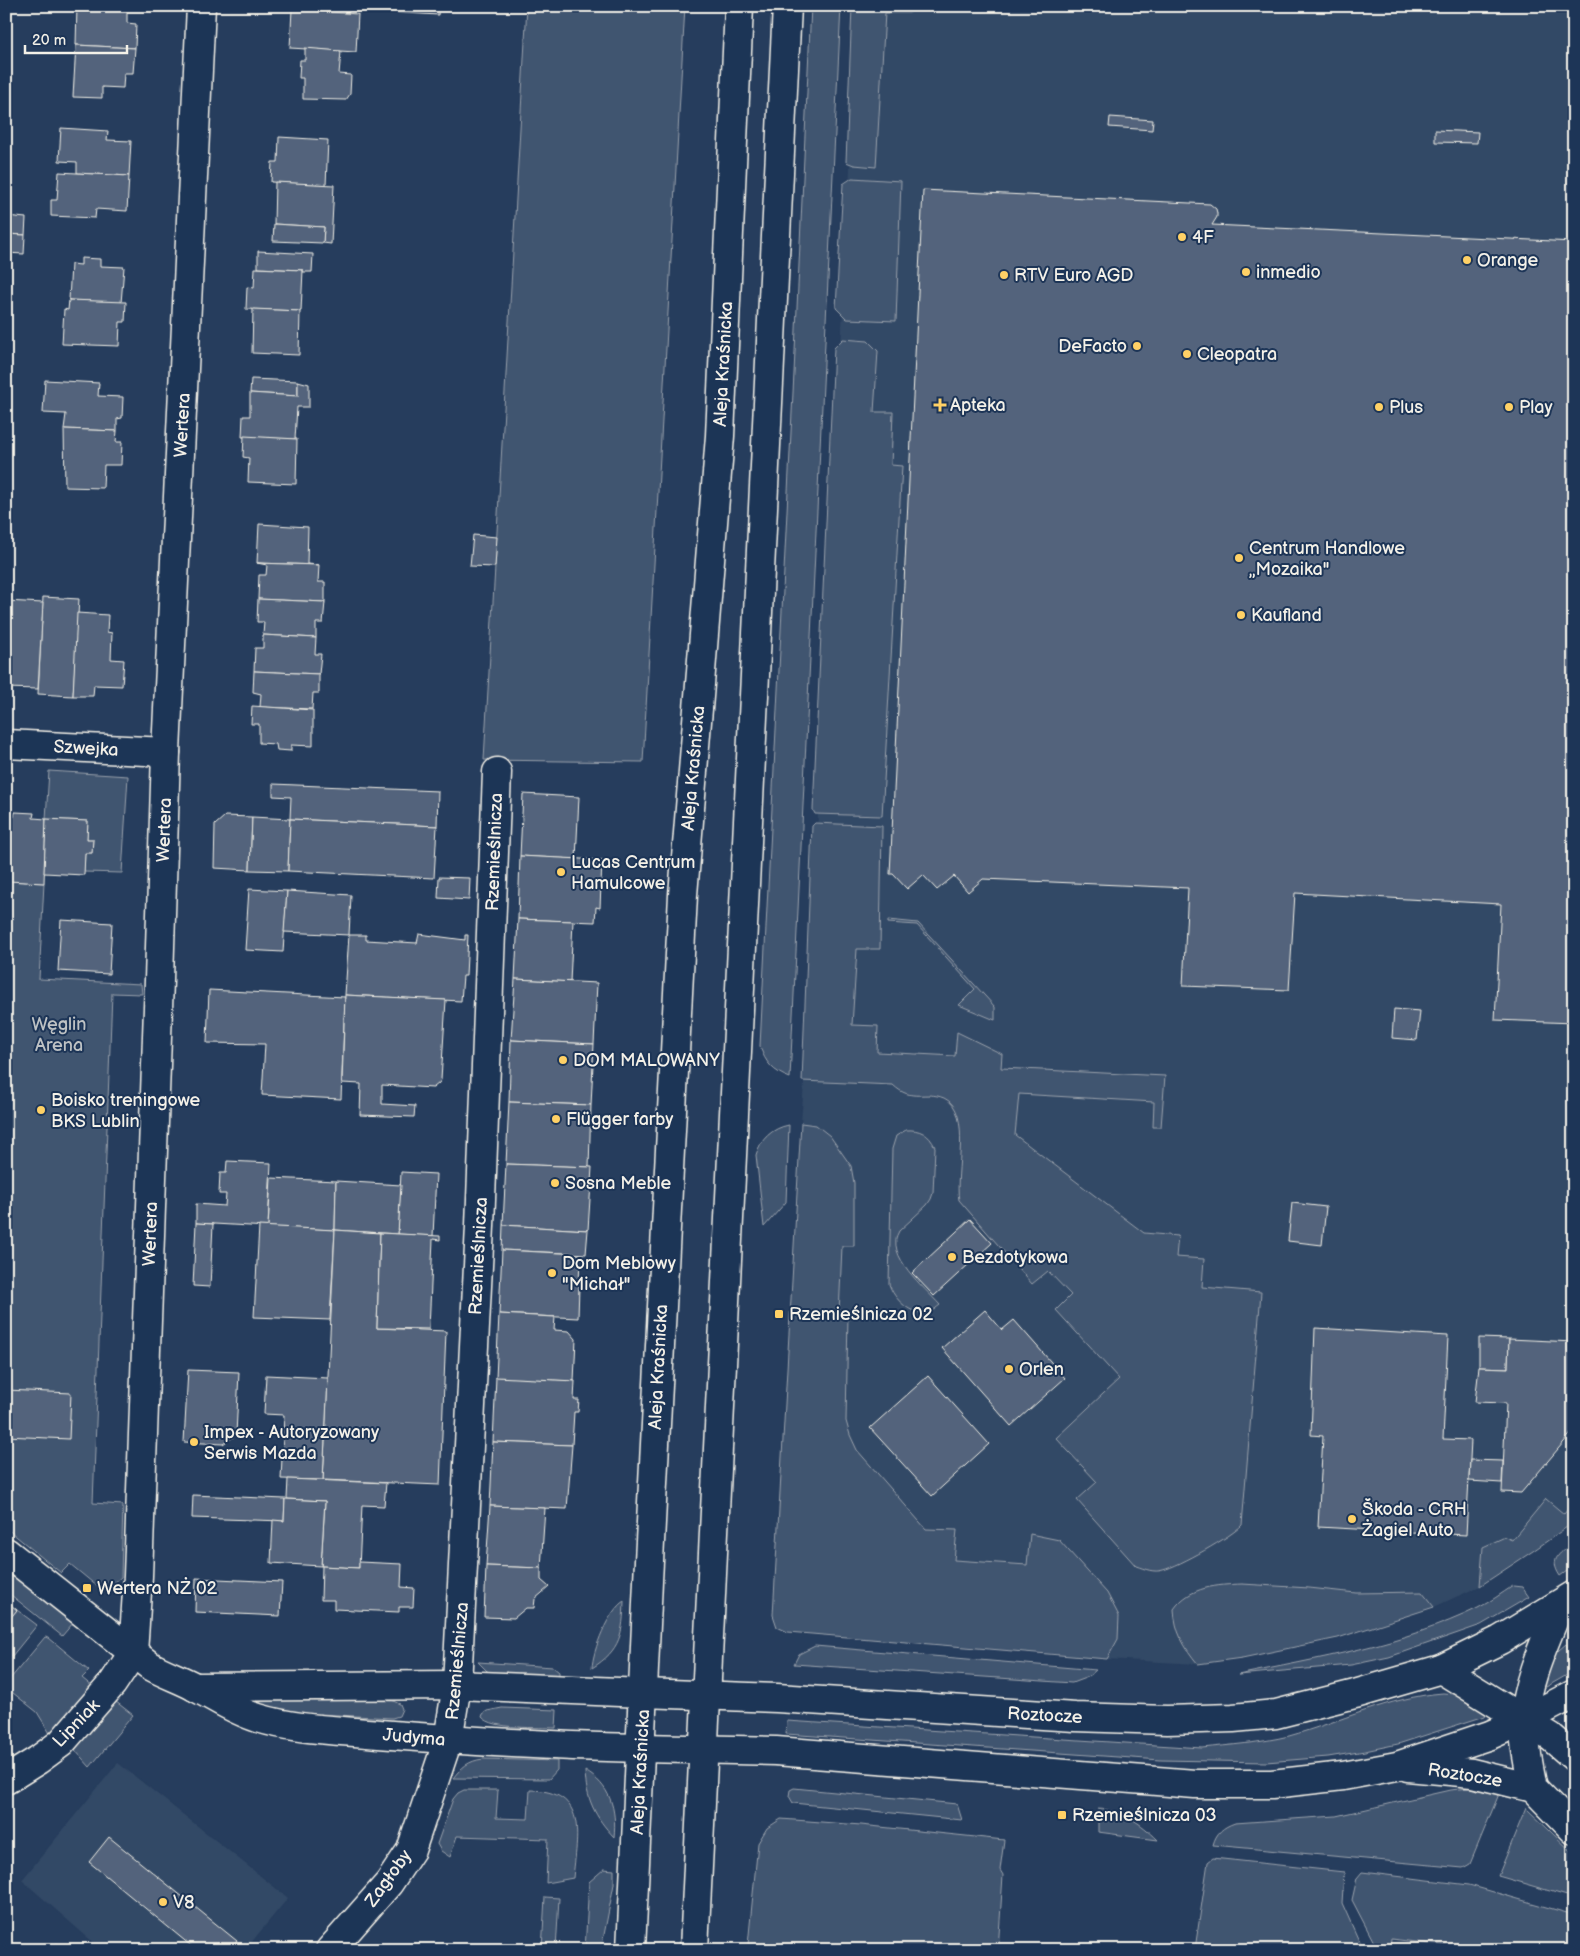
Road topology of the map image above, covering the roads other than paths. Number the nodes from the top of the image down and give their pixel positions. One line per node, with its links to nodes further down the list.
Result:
1 (200, 6): 5 (street, Wertera)
2 (739, 6): 13 (street, Aleja Kraśnicka)
3 (787, 6): 15 (street)
4 (6, 744): 5 (street, Szwejka)
5 (166, 752): 9 (street, Wertera)
6 (497, 772): 11 (street, Rzemieślnicza)
7 (6, 1552): 9 (street, Judyma)
8 (1567, 1600): 10 (street, Roztocze); 16 (street, Roztocze)
9 (133, 1653): 12 (street, Judyma); 22 (street, Lipniak)
10 (1441, 1669): 15 (street, Roztocze); 16 (street)
11 (458, 1685): 12 (street, Judyma); 13 (street, Judyma); 17 (street, Rzemieślnicza)
12 (195, 1687): 17 (street, Judyma)
13 (643, 1693): 15 (street, Roztocze); 18 (street, Aleja Kraśnicka)
14 (1574, 1694): 16 (street)
15 (706, 1696): 19 (street)
16 (1524, 1720): 20 (street); 21 (street, Roztocze); 23 (street, Roztocze)
17 (448, 1740): 18 (street, Judyma); 25 (street, Zagłoby)
18 (641, 1748): 19 (street, Roztocze); 26 (street, Aleja Kraśnicka)
19 (704, 1750): 21 (street, Roztocze); 27 (street)
20 (1574, 1757)
21 (1396, 1766): 23 (street, Roztocze)
22 (6, 1780)
23 (1533, 1788): 24 (street)
24 (1574, 1830)
25 (330, 1950)
26 (631, 1950)
27 (694, 1950)

